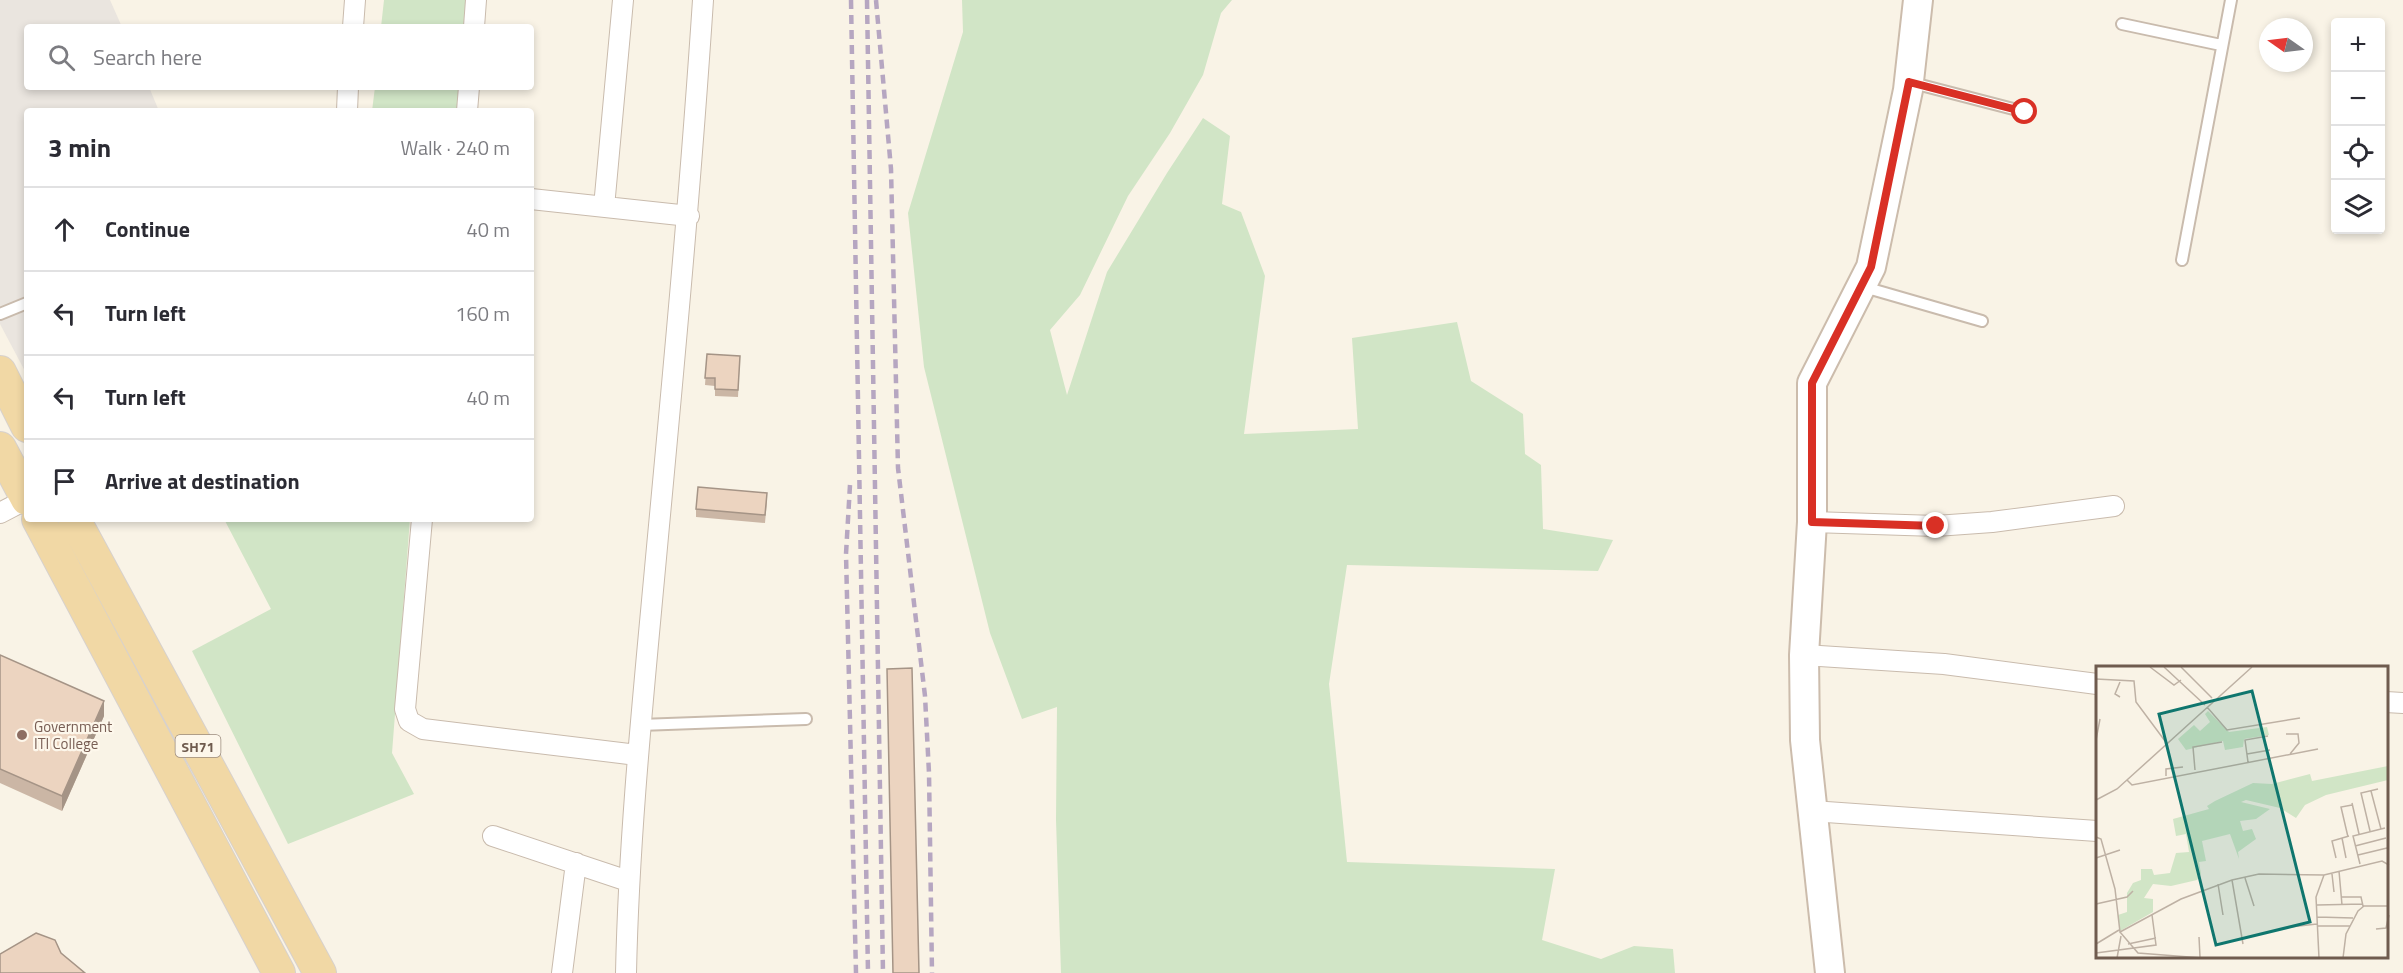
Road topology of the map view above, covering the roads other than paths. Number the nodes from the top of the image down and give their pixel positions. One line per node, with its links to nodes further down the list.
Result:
1 (355, 0): 7 (street)
2 (476, 0): 8 (street)
3 (623, 0): 18 (street)
4 (703, 0): 19 (street)
5 (1918, 0): 11 (street)
6 (2231, 0): 10 (lane)
7 (353, 24)
8 (474, 24)
9 (2122, 24): 10 (lane)
10 (2221, 45): 20 (lane)
11 (1909, 82): 16 (lane); 21 (street)
12 (348, 90): 14 (street)
13 (469, 90): 15 (street)
14 (347, 108)
15 (467, 108)
16 (2025, 112)
17 (534, 199): 18 (street)
18 (604, 207): 19 (street)
19 (689, 216): 39 (street)
20 (2182, 260)
21 (1861, 286): 24 (lane); 35 (street)
22 (24, 304): 23 (lane)
23 (0, 314)
24 (1982, 321)
25 (0, 372): 26 (main road)
26 (24, 420)
27 (0, 448): 28 (main road)
28 (24, 493)
29 (24, 501): 31 (street)
30 (2114, 506): 35 (street)
31 (0, 513)
32 (40, 522): 46 (main road, SH71)
33 (76, 522): 47 (main road, SH71)
34 (422, 522): 40 (street)
35 (1812, 522): 36 (street)
36 (1804, 655): 37 (street); 41 (street)
37 (2096, 684)
38 (806, 719): 39 (lane)
39 (640, 725): 40 (street)
40 (637, 755): 45 (street)
41 (1812, 811): 42 (street); 50 (street)
42 (2096, 831)
43 (493, 836): 44 (street)
44 (576, 863): 45 (street); 48 (street)
45 (628, 881): 49 (street)
46 (276, 972)
47 (320, 973)
48 (562, 973)
49 (626, 973)
50 (1830, 973)

